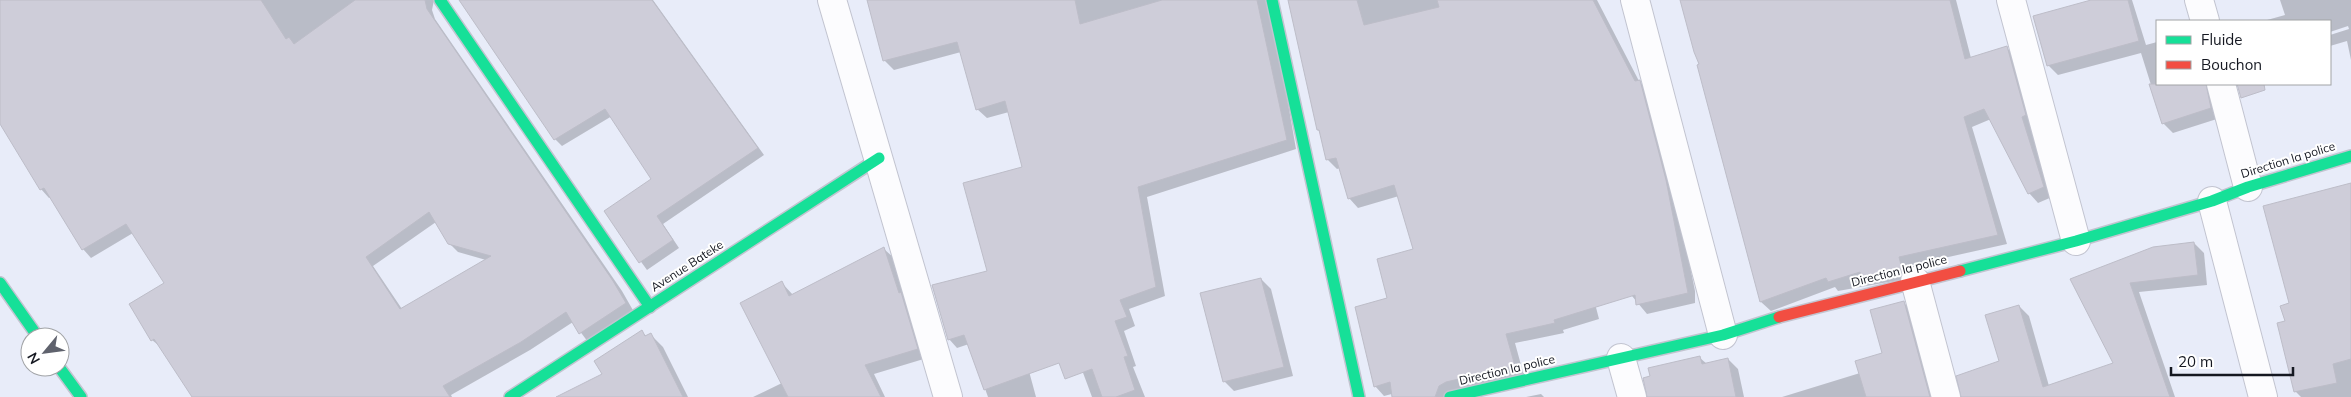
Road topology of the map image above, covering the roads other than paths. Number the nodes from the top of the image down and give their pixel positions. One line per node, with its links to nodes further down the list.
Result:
1 (440, 0): 16 (street)
2 (832, 0): 10 (street)
3 (1272, 0): 25 (street)
4 (1635, 0): 18 (street)
5 (2010, 0): 13 (street)
6 (2199, 0): 7 (street)
7 (2205, 20)
8 (2221, 85): 11 (street)
9 (2351, 156): 11 (street, Direction la police)
10 (879, 158): 16 (street, Avenue Bateke); 24 (street)
11 (2248, 186): 12 (street, Direction la police)
12 (2212, 200): 13 (street, Direction la police); 29 (street)
13 (2076, 241): 14 (street, Direction la police)
14 (1916, 281): 18 (street, Direction la police); 28 (street)
15 (0, 283): 17 (street)
16 (650, 307): 21 (street, Avenue Bateke)
17 (31, 327)
18 (1723, 335): 19 (street, Direction la police)
19 (1622, 358): 26 (street, Direction la police); 27 (street)
20 (66, 377): 22 (street)
21 (536, 389): 23 (street, Avenue Bateke)
22 (78, 395)
23 (510, 397)
24 (948, 397)
25 (1359, 397)
26 (1450, 397)
27 (1632, 397)
28 (1946, 397)
29 (2263, 397)

